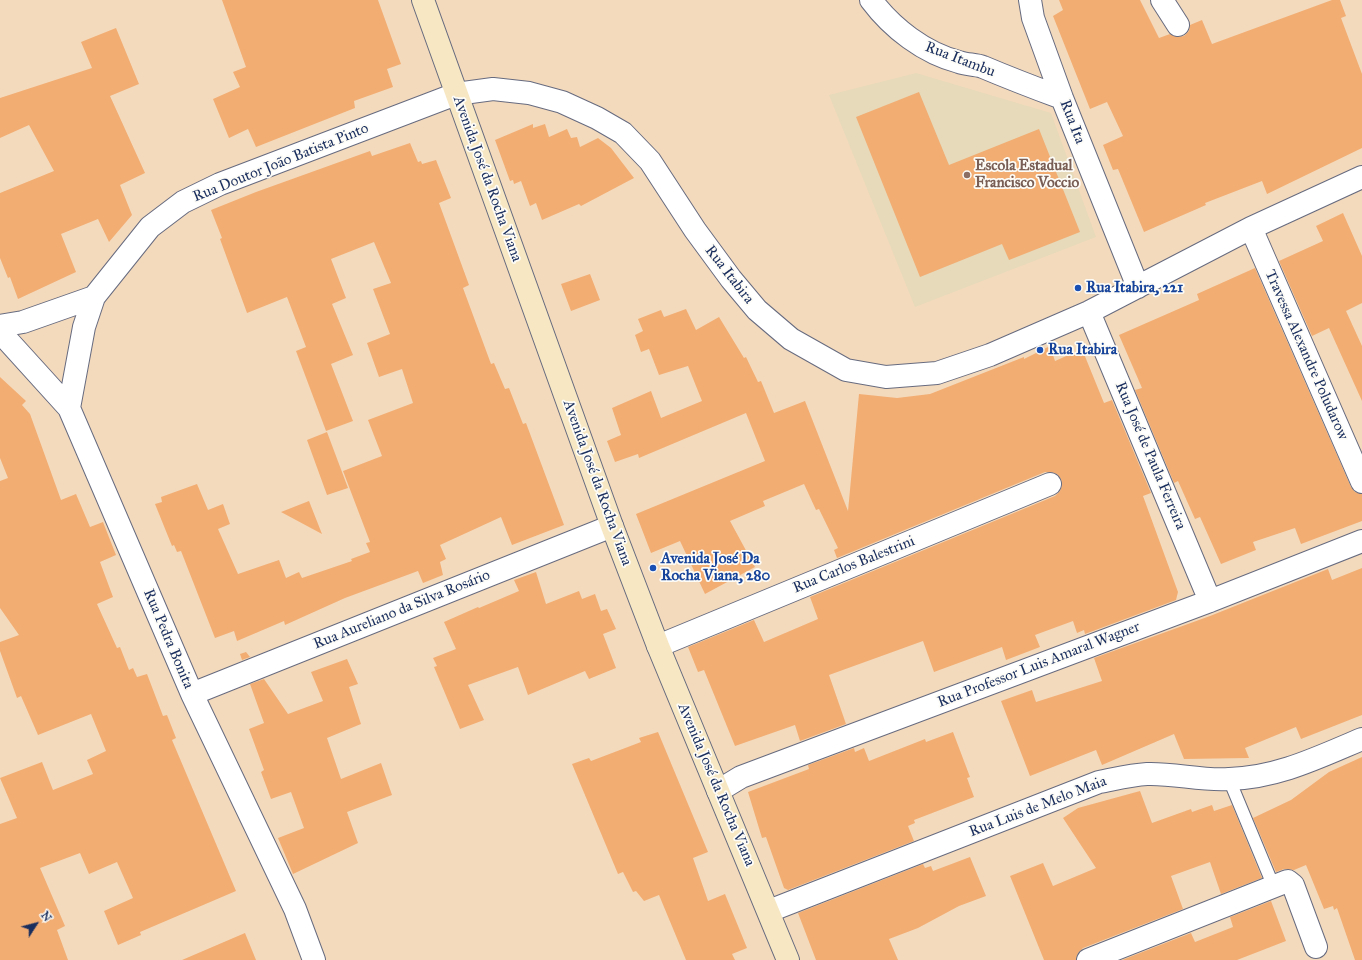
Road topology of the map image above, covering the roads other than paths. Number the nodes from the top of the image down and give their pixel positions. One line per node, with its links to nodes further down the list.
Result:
1 (423, 0): 6 (street, Avenida José da Rocha Viana)
2 (871, 0): 7 (street, Rua Itambu)
3 (1030, 0): 7 (street, Rua Ita)
4 (1162, 0): 5 (street)
5 (1178, 25)
6 (456, 94): 11 (street, Rua Doutor João Batista Pinto); 12 (street, Rua Itabira); 18 (street, Avenida José da Rocha Viana)
7 (1062, 98): 10 (street, Rua Ita)
8 (1362, 177): 9 (street, Rua Itabira)
9 (1251, 228): 10 (street, Rua Itabira); 16 (street, Travessa Alexandre Poludarow)
10 (1138, 287): 12 (street, Rua Itabira)
11 (94, 297): 13 (street); 15 (street)
12 (1089, 312): 20 (street, Rua José de Paula Ferreira)
13 (0, 326)
14 (0, 332): 15 (street, Rua Pedra Bonita)
15 (69, 408): 22 (street, Rua Pedra Bonita)
16 (1362, 482)
17 (1050, 484): 21 (street, Rua Carlos Balestrini)
18 (612, 526): 21 (street, Avenida José da Rocha Viana); 22 (street, Rua Aureliano da Silva Rosário)
19 (1362, 541): 20 (street, Rua Professor Luis Amaral Wagner)
20 (1210, 601): 25 (street, Rua Professor Luis Amaral Wagner)
21 (658, 646): 25 (street, Avenida José da Rocha Viana)
22 (192, 694): 29 (street, Rua Pedra Bonita)
23 (1362, 739): 24 (street, Rua Luis de Melo Maia)
24 (1229, 780): 26 (lane); 27 (street, Rua Luis de Melo Maia)
25 (718, 791): 27 (street, Avenida José da Rocha Viana)
26 (1273, 886): 28 (street); 31 (street)
27 (768, 911): 30 (street, Avenida José da Rocha Viana)
28 (1316, 947)
29 (314, 960)
30 (788, 960)
31 (1088, 960)

